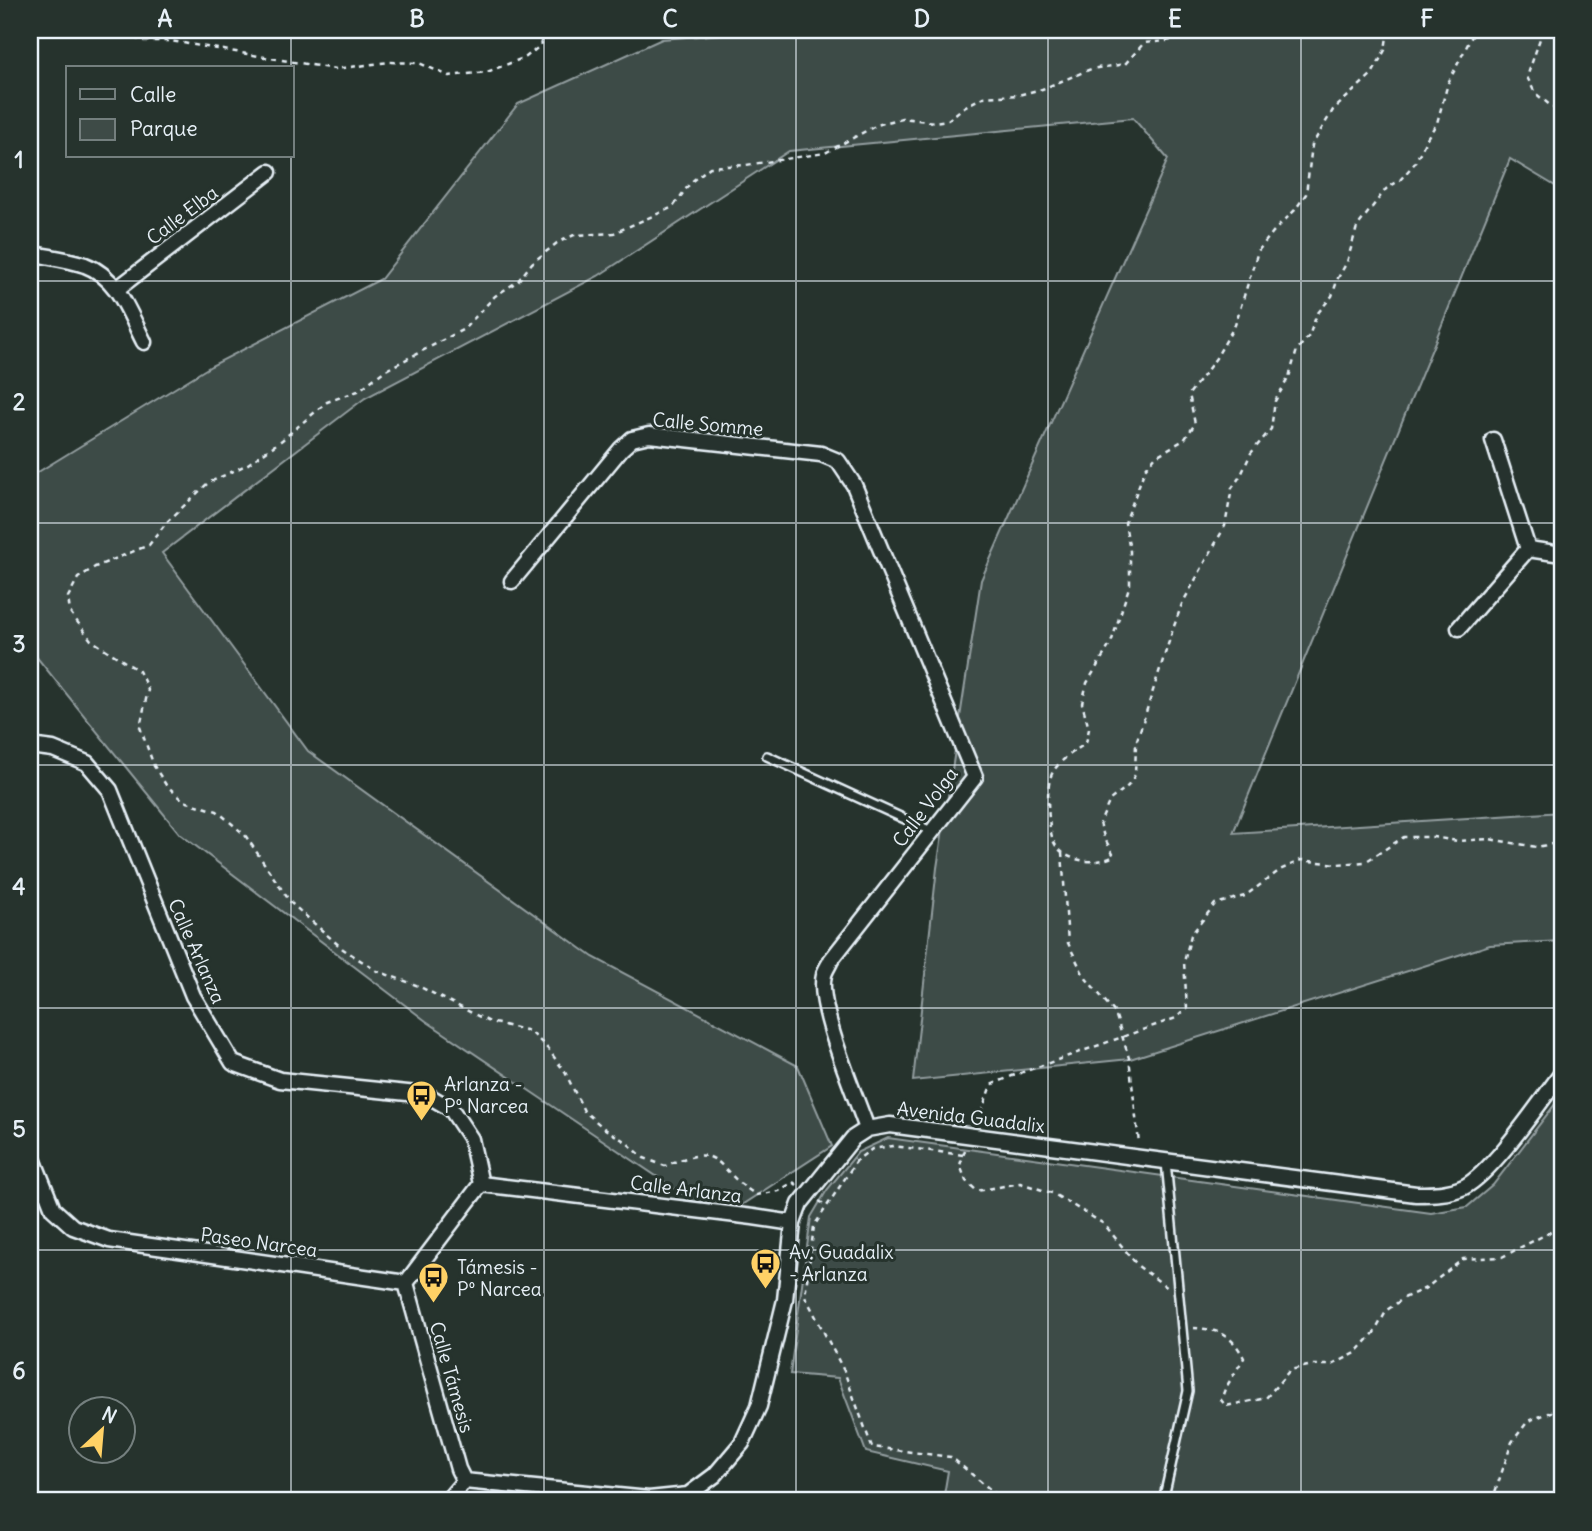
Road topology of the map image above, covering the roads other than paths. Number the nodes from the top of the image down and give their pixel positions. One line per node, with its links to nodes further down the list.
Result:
1 (270, 172): 3 (street, Calle Elba)
2 (30, 253): 3 (street)
3 (117, 289): 4 (street)
4 (144, 342)
5 (1493, 440): 7 (street)
6 (838, 461): 9 (street, Calle Somme); 13 (street, Calle Volga)
7 (1528, 549): 8 (street); 10 (street)
8 (1562, 554)
9 (512, 581)
10 (1459, 628)
11 (30, 746): 18 (street, Calle Arlanza)
12 (767, 756): 13 (lane)
13 (932, 832): 15 (street, Calle Volga)
14 (1562, 1073): 17 (street, Avenida Guadalix)
15 (867, 1129): 17 (street, Avenida Guadalix); 19 (street)
16 (30, 1151): 20 (street, Paseo Narcea)
17 (1166, 1163): 23 (lane)
18 (481, 1184): 19 (street, Calle Arlanza); 20 (street)
19 (793, 1223): 21 (street)
20 (406, 1283): 21 (street, Calle Támesis)
21 (464, 1481): 22 (street)
22 (447, 1501)
23 (1163, 1501)

